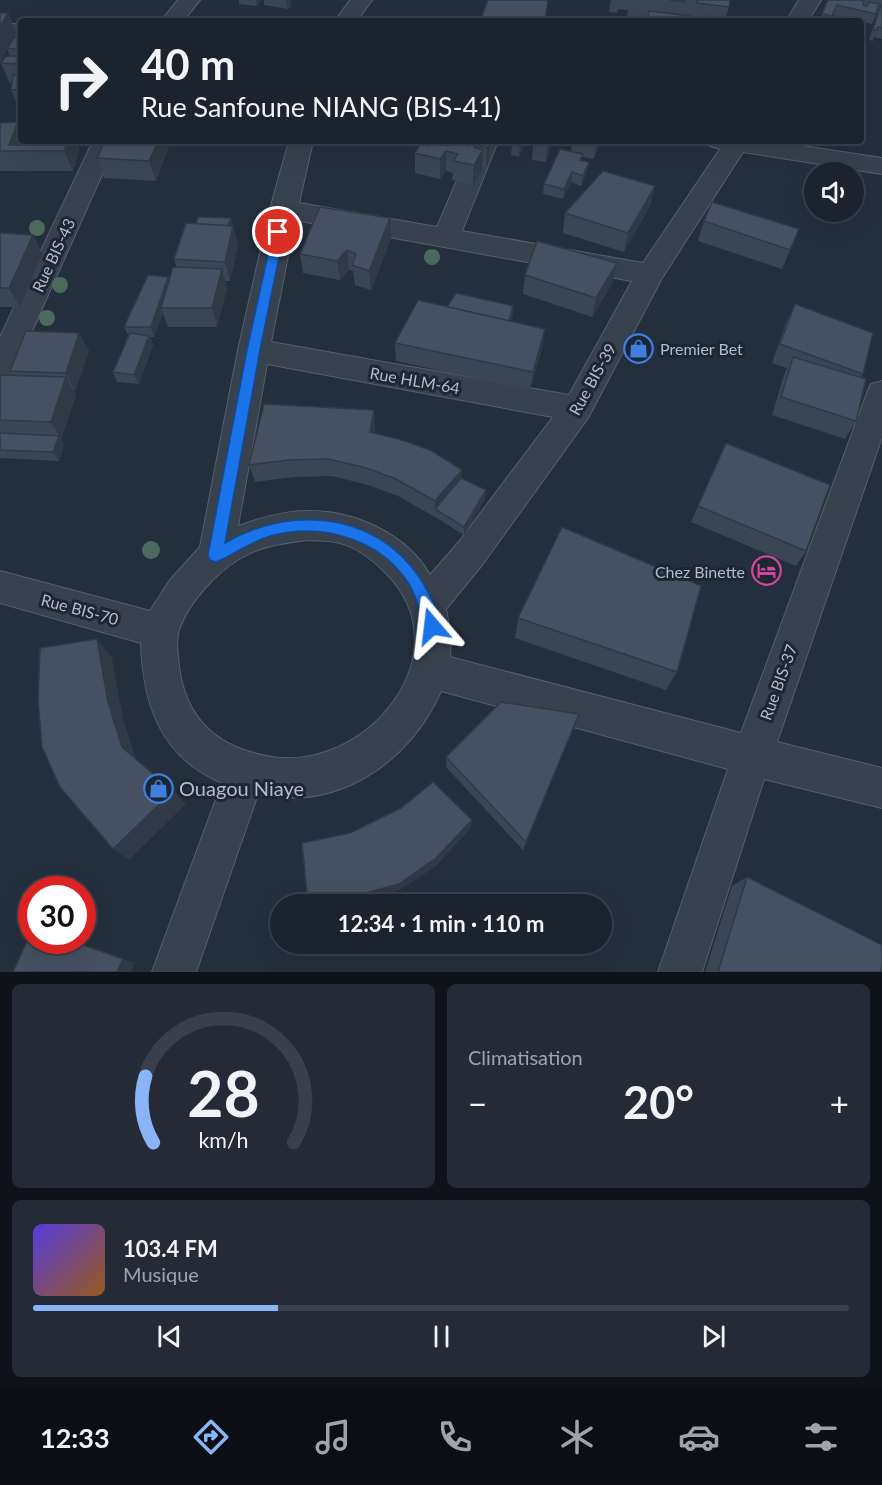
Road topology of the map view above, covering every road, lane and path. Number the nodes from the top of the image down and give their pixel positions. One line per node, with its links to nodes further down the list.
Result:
1 (189, 0): 4 (street)
2 (361, 0): 5 (street)
3 (810, 0): 6 (street)
4 (174, 18)
5 (348, 18)
6 (799, 18)
7 (0, 29): 8 (street)
8 (18, 32)
9 (104, 144): 19 (street, Rue BIS-43)
10 (299, 144): 15 (street)
11 (485, 144): 16 (street)
12 (730, 144): 17 (street, Rue BIS-39)
13 (744, 144): 14 (street)
14 (882, 166)
15 (283, 209): 16 (street); 18 (street)
16 (446, 237): 17 (street)
17 (650, 274): 21 (street, Rue BIS-39)
18 (254, 350): 21 (street, Rue HLM-64); 22 (street)
19 (0, 369)
20 (882, 393): 27 (street, Rue BIS-37)
21 (577, 409): 24 (street, Rue BIS-39)
22 (216, 555): 24 (street); 25 (street)
23 (0, 587): 25 (street, Rue BIS-70)
24 (427, 605): 26 (street)
25 (160, 632): 28 (street)
26 (430, 670): 27 (street); 28 (street)
27 (752, 756): 29 (street); 31 (street, Rue BIS-37)
28 (245, 774): 30 (street)
29 (882, 788)
30 (174, 972)
31 (680, 972)

